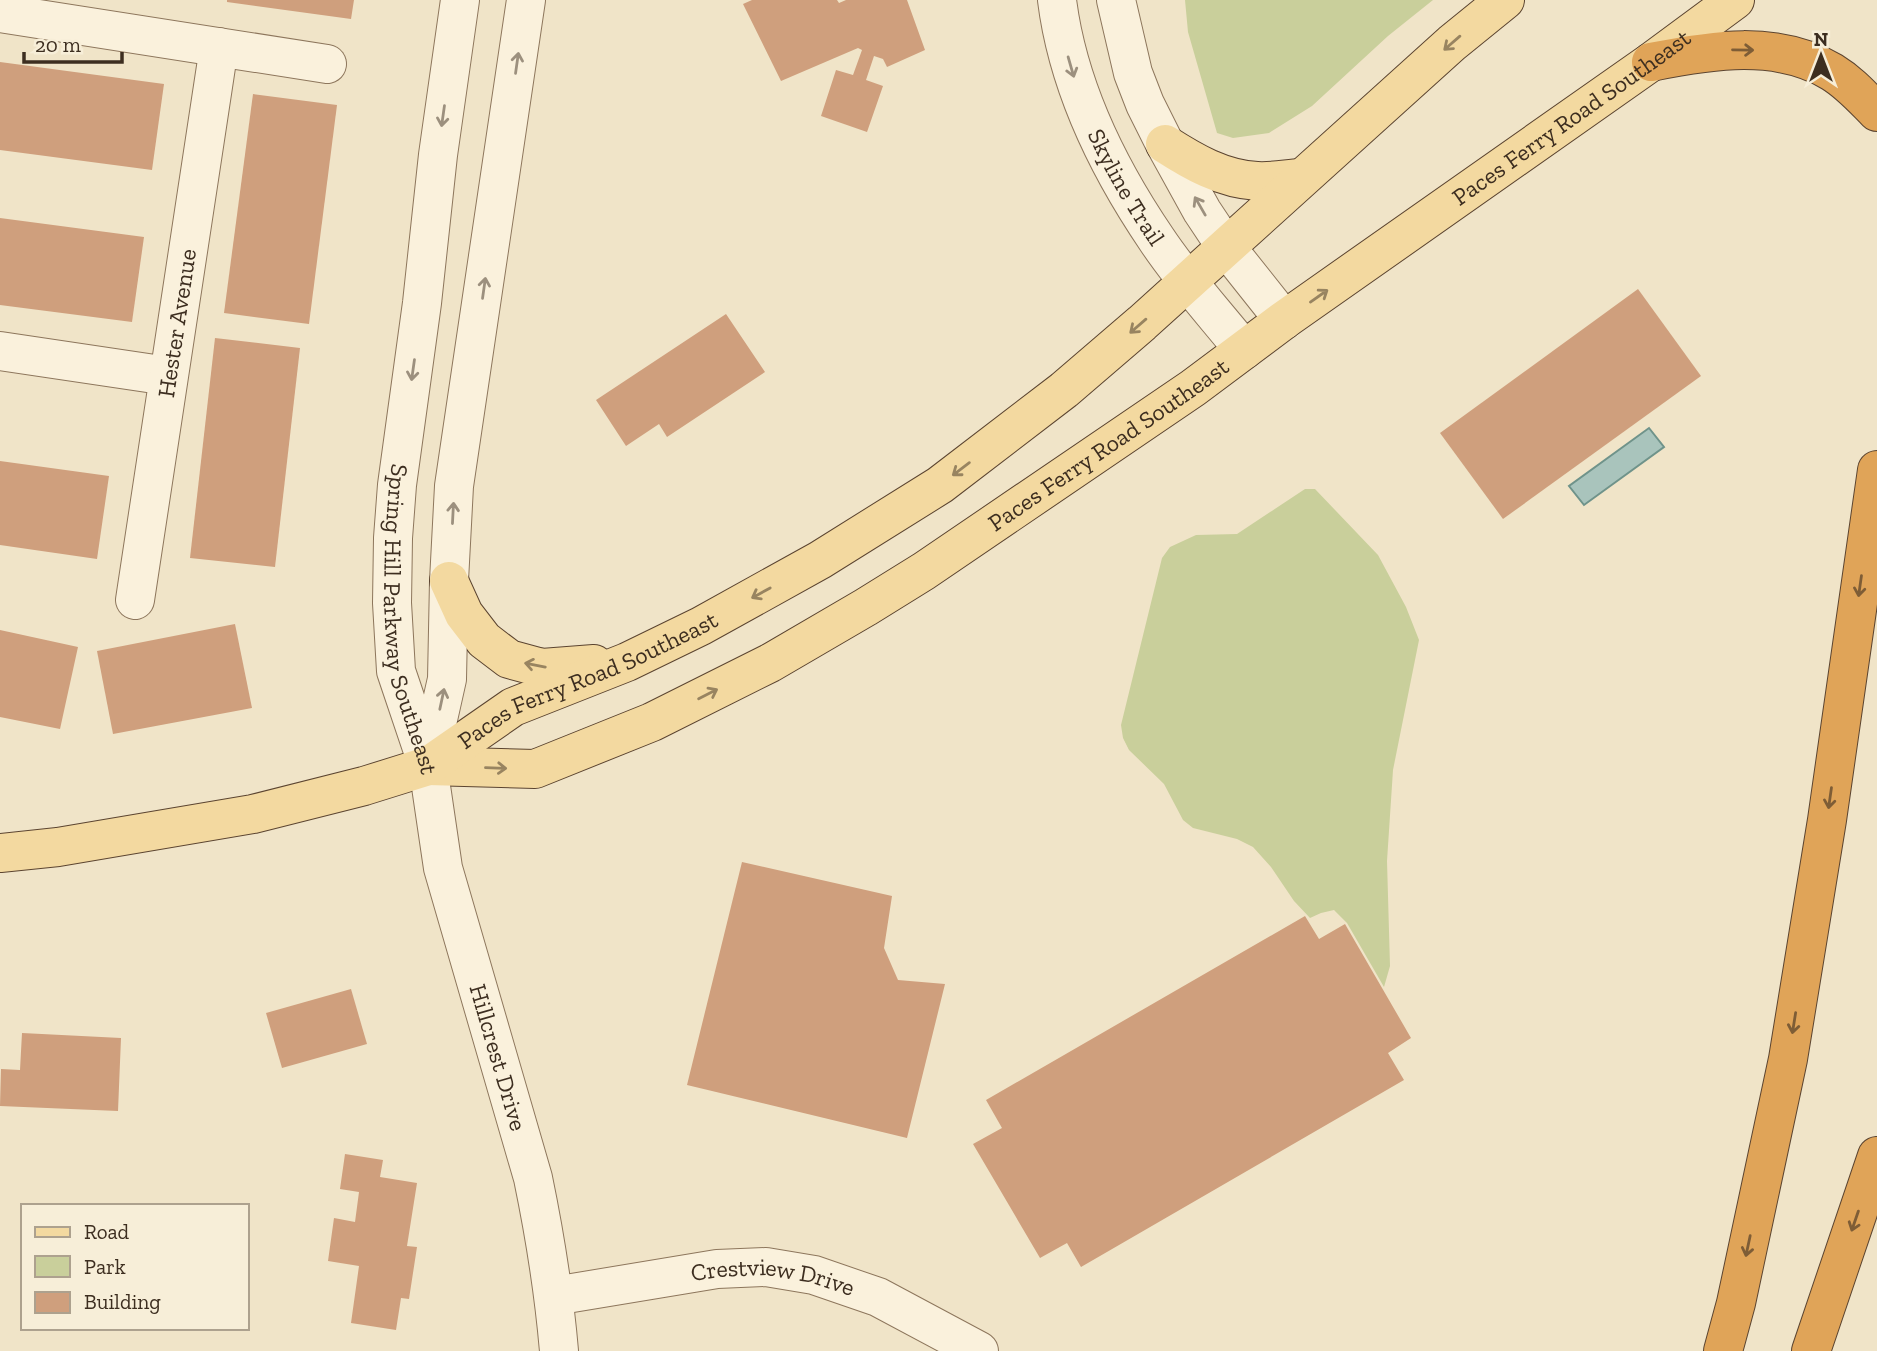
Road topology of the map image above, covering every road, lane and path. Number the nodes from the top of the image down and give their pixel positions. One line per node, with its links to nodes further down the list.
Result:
1 (460, 0): 24 (street, Spring Hill Parkway Southeast, one-way to 24)
2 (526, 0): 21 (street, Spring Hill Parkway Southeast, one-way to 2)
3 (1057, 0): 15 (street, Skyline Trail, one-way to 15)
4 (1116, 0): 12 (street)
5 (1504, 0): 13 (main road, Paces Ferry Road Southeast, one-way to 13)
6 (1735, 0): 9 (main road, Paces Ferry Road Southeast)
7 (0, 13): 8 (street)
8 (219, 47): 10 (street); 19 (street, Hester Avenue)
9 (1651, 62): 11 (highway, one-way to 11); 16 (main road, Paces Ferry Road Southeast, one-way to 9)
10 (327, 64)
11 (1877, 112)
12 (1165, 144): 13 (main road); 14 (street, one-way to 12)
13 (1301, 177): 14 (main road, Paces Ferry Road Southeast)
14 (1226, 247): 15 (main road, Paces Ferry Road Southeast); 16 (street)
15 (1188, 281): 17 (street, Skyline Trail); 23 (main road, Paces Ferry Road Southeast, one-way to 23)
16 (1284, 320): 17 (main road, Paces Ferry Road Southeast)
17 (1244, 350): 24 (main road, Paces Ferry Road Southeast, one-way to 17)
18 (0, 351): 19 (street)
19 (169, 376): 22 (street, Hester Avenue)
20 (1877, 470): 30 (highway, one-way to 30)
21 (449, 581): 23 (main road, one-way to 21); 24 (street, Spring Hill Parkway Southeast, one-way to 21)
22 (135, 600)
23 (627, 662): 24 (main road, Paces Ferry Road Southeast)
24 (428, 766): 25 (main road, Paces Ferry Road Southeast); 27 (street, Hillcrest Drive)
25 (0, 852)
26 (1877, 1156): 31 (highway, one-way to 31)
27 (554, 1296): 28 (street, Hillcrest Drive); 29 (street, Crestview Drive)
28 (559, 1351)
29 (979, 1351)
30 (1723, 1351)
31 (1811, 1351)

